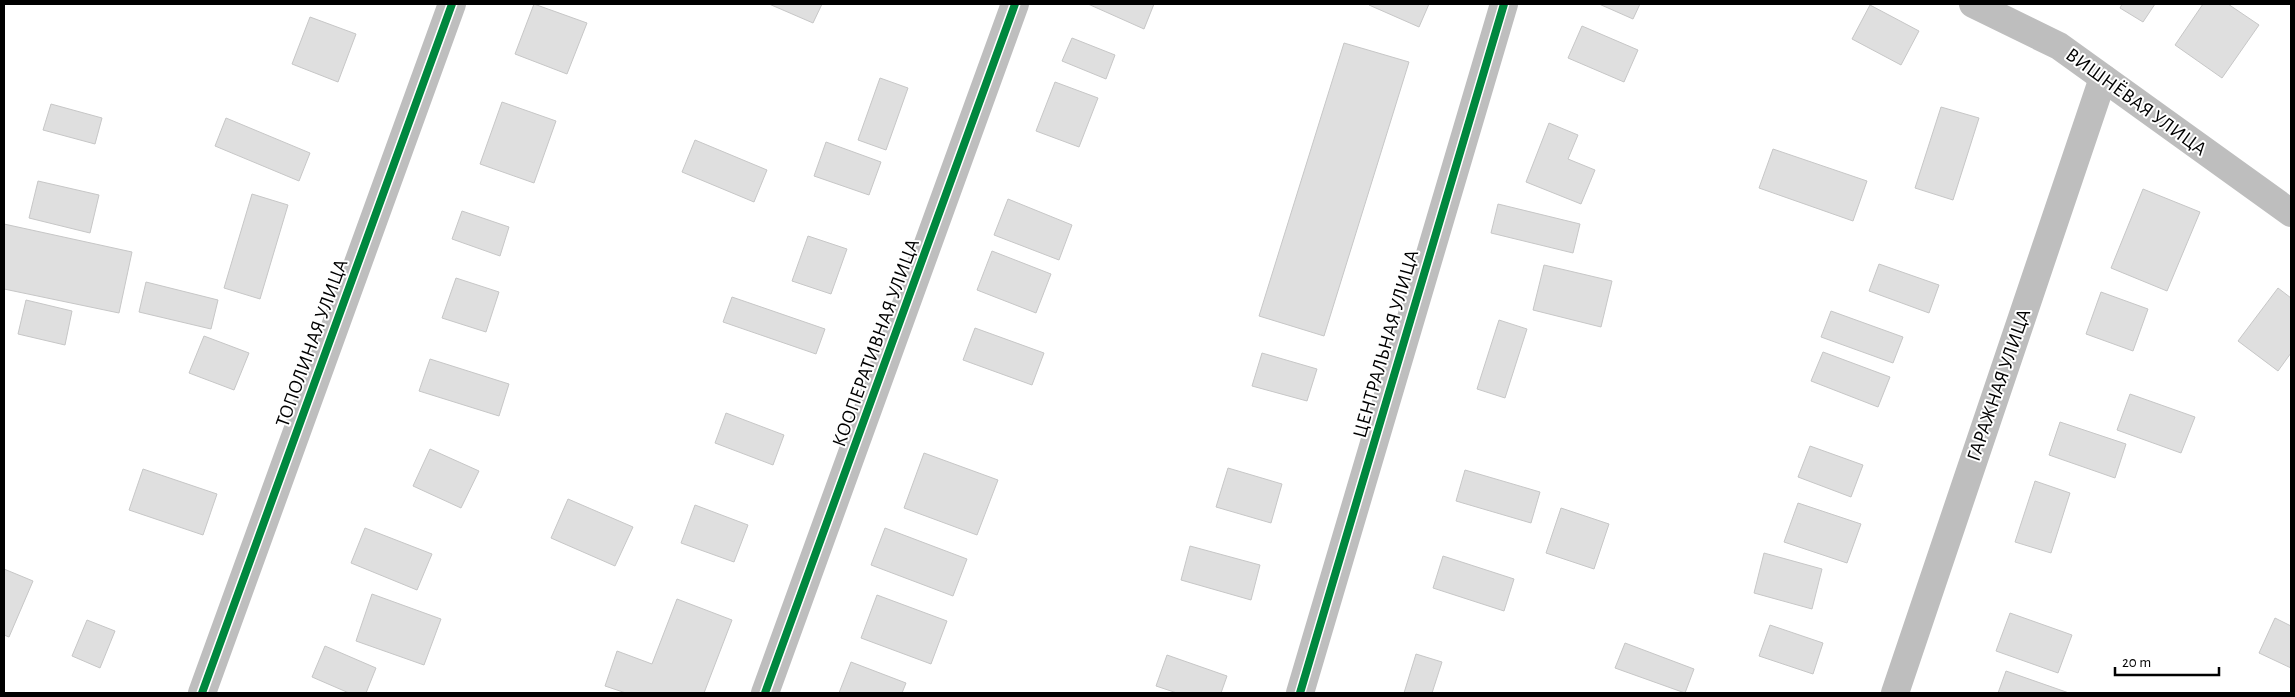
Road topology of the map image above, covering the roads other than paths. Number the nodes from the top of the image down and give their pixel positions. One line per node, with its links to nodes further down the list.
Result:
1 (452, 4): 7 (street, ТОПОЛИНАЯ УЛИЦА)
2 (1015, 4): 8 (street, КООПЕРАТИВНАЯ УЛИЦА)
3 (1504, 4): 9 (street, ЦЕНТРАЛЬНАЯ УЛИЦА)
4 (1973, 4): 5 (street, ВИШНЁВАЯ УЛИЦА)
5 (2103, 78): 6 (street, ВИШНЁВАЯ УЛИЦА); 10 (street, ГАРАЖНАЯ УЛИЦА)
6 (2291, 213)
7 (202, 693)
8 (765, 693)
9 (1300, 693)
10 (1895, 693)

